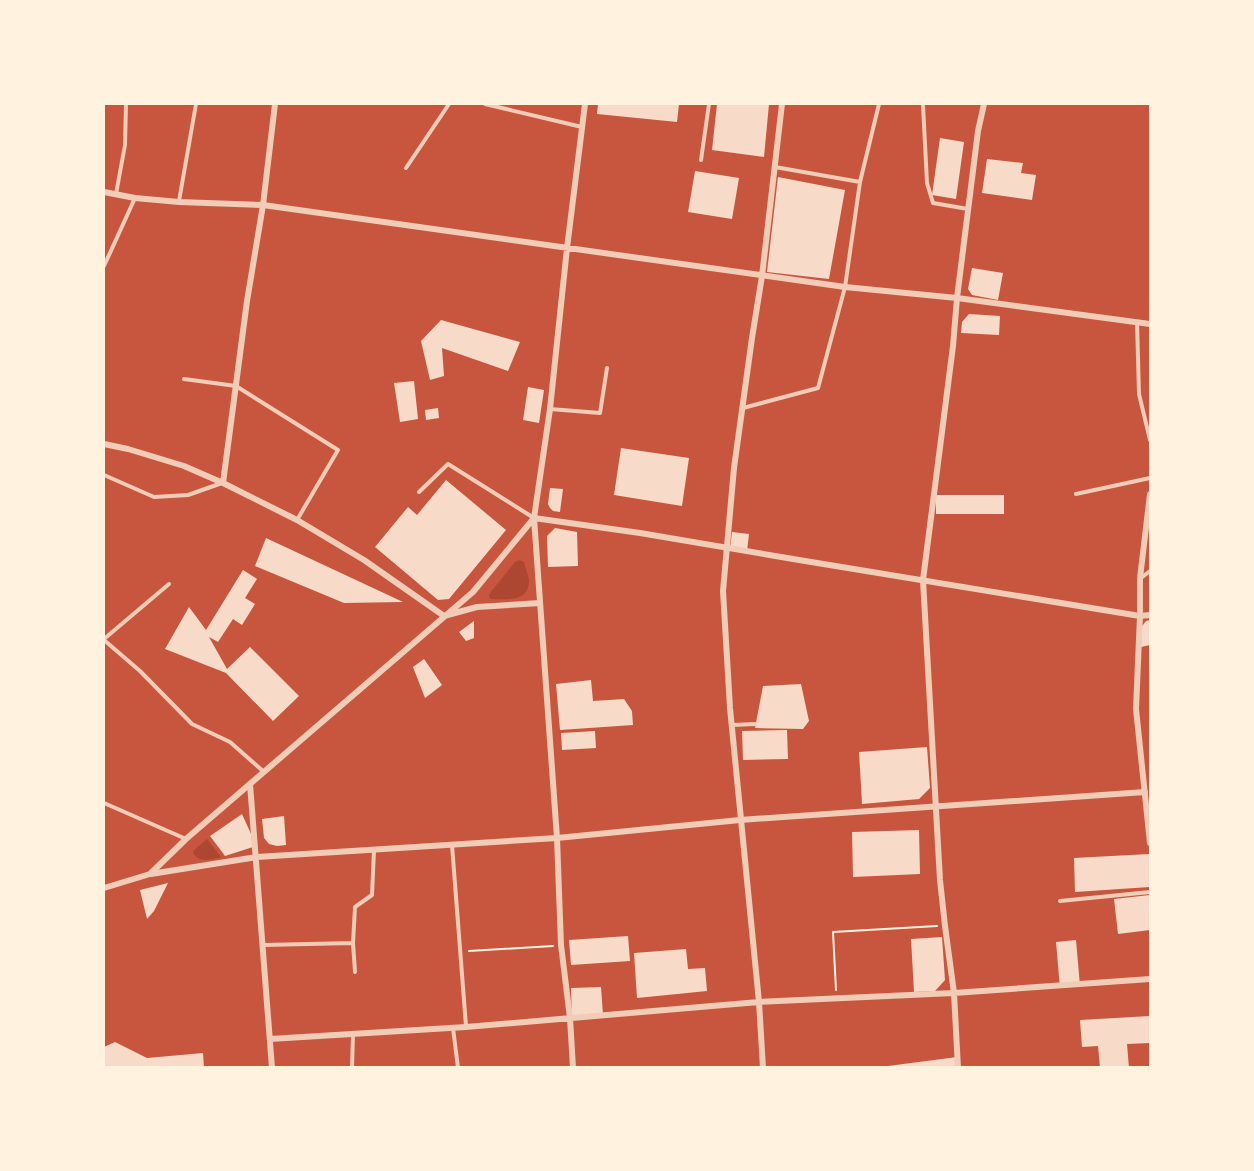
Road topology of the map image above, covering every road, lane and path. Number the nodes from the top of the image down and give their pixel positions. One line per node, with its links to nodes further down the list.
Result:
1 (126, 104): 18 (lane)
2 (196, 104): 20 (lane)
3 (275, 104): 21 (street)
4 (449, 104): 15 (lane)
5 (486, 104): 12 (lane)
6 (585, 104): 12 (street)
7 (709, 104): 13 (lane)
8 (782, 104): 14 (street)
9 (879, 104): 16 (lane)
10 (984, 104): 22 (street)
11 (923, 105): 22 (lane)
12 (582, 127): 23 (street)
13 (701, 160)
14 (775, 167): 16 (lane); 25 (street)
15 (406, 168)
16 (860, 182): 26 (lane)
17 (104, 192): 18 (street)
18 (116, 194): 19 (street)
19 (135, 198): 20 (street); 24 (lane)
20 (179, 202): 21 (street)
21 (263, 206): 23 (street); 32 (street)
22 (968, 209): 27 (street)
23 (567, 248): 25 (street); 34 (street)
24 (104, 266)
25 (762, 276): 26 (street); 33 (street)
26 (845, 287): 27 (street); 33 (lane)
27 (957, 298): 28 (street); 48 (street)
28 (1137, 322): 29 (street); 35 (lane)
29 (1150, 324)
30 (607, 368): 34 (lane)
31 (184, 379): 32 (lane)
32 (236, 386): 39 (street); 44 (lane)
33 (742, 408): 45 (street)
34 (549, 409): 43 (street)
35 (1150, 440)
36 (104, 444): 39 (street)
37 (104, 475): 39 (lane)
38 (1150, 478): 41 (lane)
39 (223, 483): 44 (street)
40 (419, 492): 43 (lane)
41 (1076, 494)
42 (1150, 495): 47 (street)
43 (534, 518): 45 (street); 50 (street); 52 (street)
44 (297, 520): 52 (street)
45 (727, 547): 48 (street); 56 (street)
46 (1150, 571): 47 (lane)
47 (1140, 578): 53 (street)
48 (923, 580): 53 (street); 62 (street)
49 (169, 584): 54 (lane)
50 (540, 603): 52 (street); 65 (street)
51 (1150, 615): 53 (street)
52 (444, 616): 57 (street)
53 (1140, 616): 58 (street)
54 (104, 640): 57 (lane)
55 (755, 724): 56 (lane)
56 (731, 725): 63 (street)
57 (264, 772): 59 (street)
58 (1147, 775): 60 (street)
59 (250, 784): 66 (street); 70 (street)
60 (1145, 792): 62 (street); 64 (street)
61 (104, 803): 66 (lane)
62 (936, 807): 63 (street); 75 (street)
63 (740, 820): 65 (street); 84 (street)
64 (1150, 830): 67 (street)
65 (557, 838): 68 (street); 78 (street)
66 (186, 839): 71 (street)
67 (1150, 843)
68 (452, 845): 69 (street); 79 (lane)
69 (374, 850): 70 (street); 76 (lane)
70 (256, 857): 71 (street); 77 (street)
71 (150, 874): 72 (street)
72 (104, 888)
73 (1150, 892): 74 (lane)
74 (1060, 901)
75 (945, 926): 82 (street); 83 (path)
76 (353, 943): 77 (lane); 80 (lane)
77 (263, 945): 89 (street)
78 (561, 945): 79 (path); 85 (street)
79 (460, 951): 86 (lane)
80 (355, 972)
81 (1150, 979): 82 (street)
82 (954, 993): 83 (street); 95 (street)
83 (837, 999): 84 (street)
84 (759, 1002): 85 (street); 94 (street)
85 (570, 1018): 86 (street); 93 (street)
86 (466, 1027): 87 (street)
87 (453, 1028): 88 (street); 92 (lane)
88 (353, 1034): 89 (street); 91 (lane)
89 (270, 1039): 90 (street)
90 (272, 1068)
91 (352, 1068)
92 (458, 1068)
93 (573, 1068)
94 (764, 1068)
95 (958, 1068)

